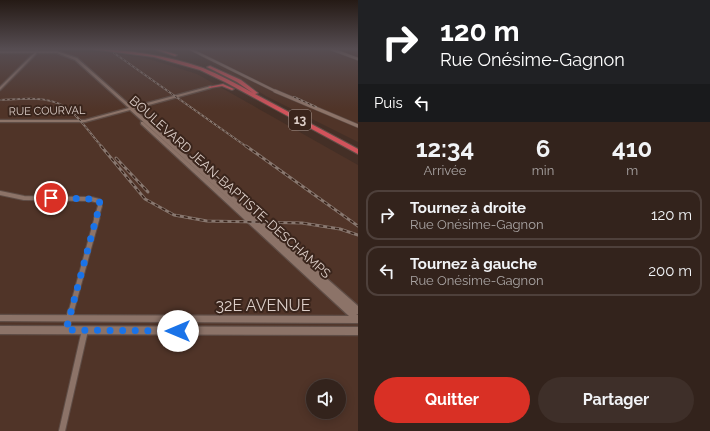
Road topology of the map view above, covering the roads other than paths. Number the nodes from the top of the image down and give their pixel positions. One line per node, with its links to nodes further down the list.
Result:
1 (19, 69): 9 (street)
2 (83, 69): 11 (street, BOULEVARD JEAN-BAPTISTE-DESCHAMPS)
3 (190, 69): 8 (highway)
4 (200, 69): 15 (highway, 13)
5 (207, 69): 10 (highway, 13)
6 (212, 69): 10 (highway)
7 (230, 69): 13 (street)
8 (210, 87): 11 (street, RUE COURVAL); 16 (highway)
9 (0, 89)
10 (260, 96): 14 (highway, 13)
11 (130, 109): 12 (street, RUE COURVAL); 18 (street, BOULEVARD JEAN-BAPTISTE-DESCHAMPS)
12 (0, 121)
13 (358, 126)
14 (358, 148)
15 (358, 152)
16 (358, 156)
17 (0, 192): 21 (street)
18 (264, 231): 19 (street, BOULEVARD JEAN-BAPTISTE-DESCHAMPS); 22 (street, BOULEVARD JEAN-BAPTISTE-DESCHAMPS)
19 (358, 311)
20 (0, 318): 21 (street, 32E AVENUE)
21 (70, 318): 22 (street, 32E AVENUE); 24 (street)
22 (358, 320)
23 (0, 330): 24 (street, 32E AVENUE)
24 (66, 330): 25 (street, 32E AVENUE)
25 (85, 330): 26 (street, 32E AVENUE); 27 (street)
26 (358, 331)
27 (62, 431)

